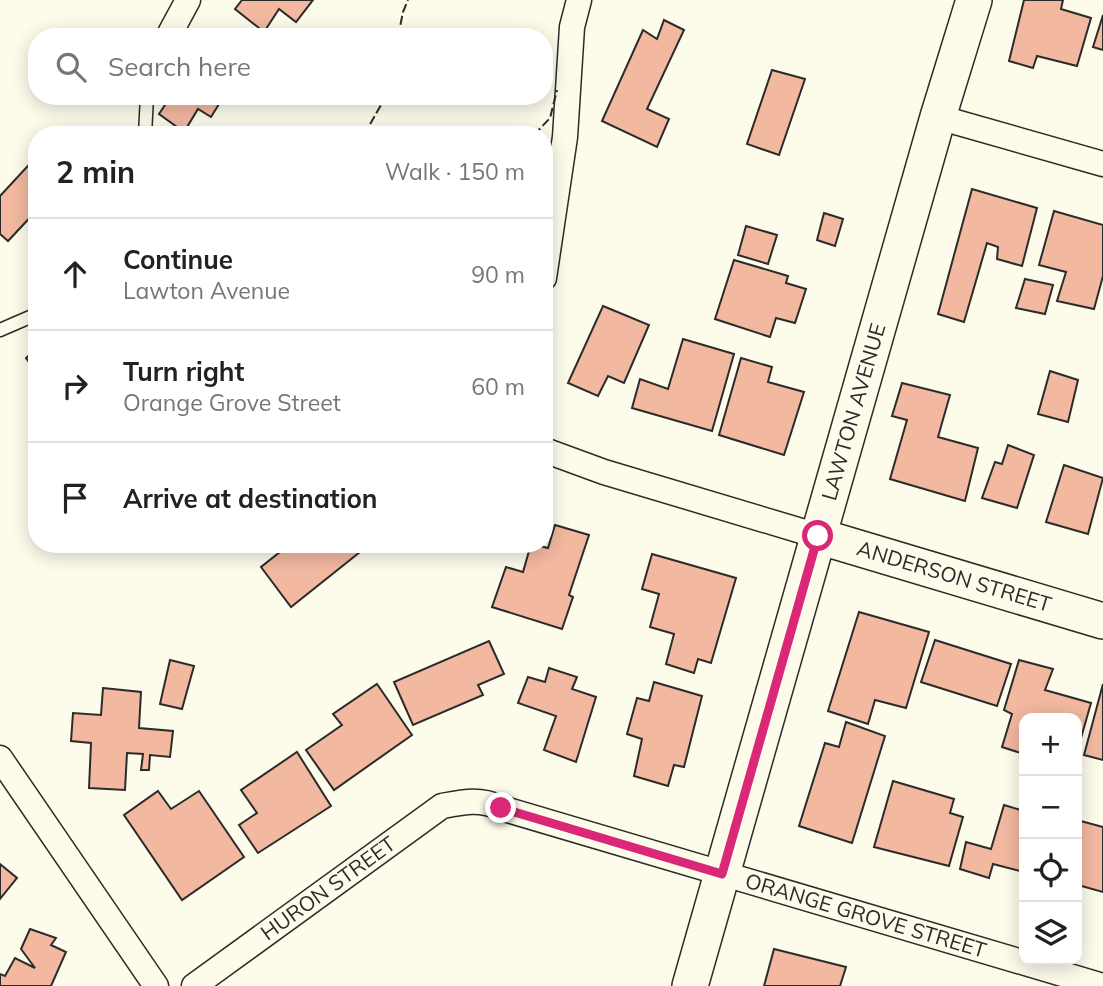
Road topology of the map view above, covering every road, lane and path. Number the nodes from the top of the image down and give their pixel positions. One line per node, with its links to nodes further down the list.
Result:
1 (188, 0): 4 (street)
2 (579, 0): 8 (street)
3 (974, 0): 6 (street, LAWTON AVENUE)
4 (173, 28)
5 (147, 105): 7 (lane)
6 (938, 117): 9 (street); 13 (street, LAWTON AVENUE)
7 (145, 126)
8 (553, 162)
9 (1103, 164)
10 (28, 318): 11 (lane)
11 (0, 330)
12 (553, 453): 13 (street, ANDERSON STREET)
13 (818, 536): 14 (street, ANDERSON STREET); 17 (street, LAWTON AVENUE)
14 (1103, 621)
15 (0, 758): 18 (street)
16 (468, 801): 17 (street, ORANGE GROVE STREET); 19 (street, HURON STREET)
17 (722, 874): 20 (street, LAWTON AVENUE); 21 (street, ORANGE GROVE STREET)
18 (156, 986)
19 (194, 986)
20 (690, 986)
21 (1103, 986)

